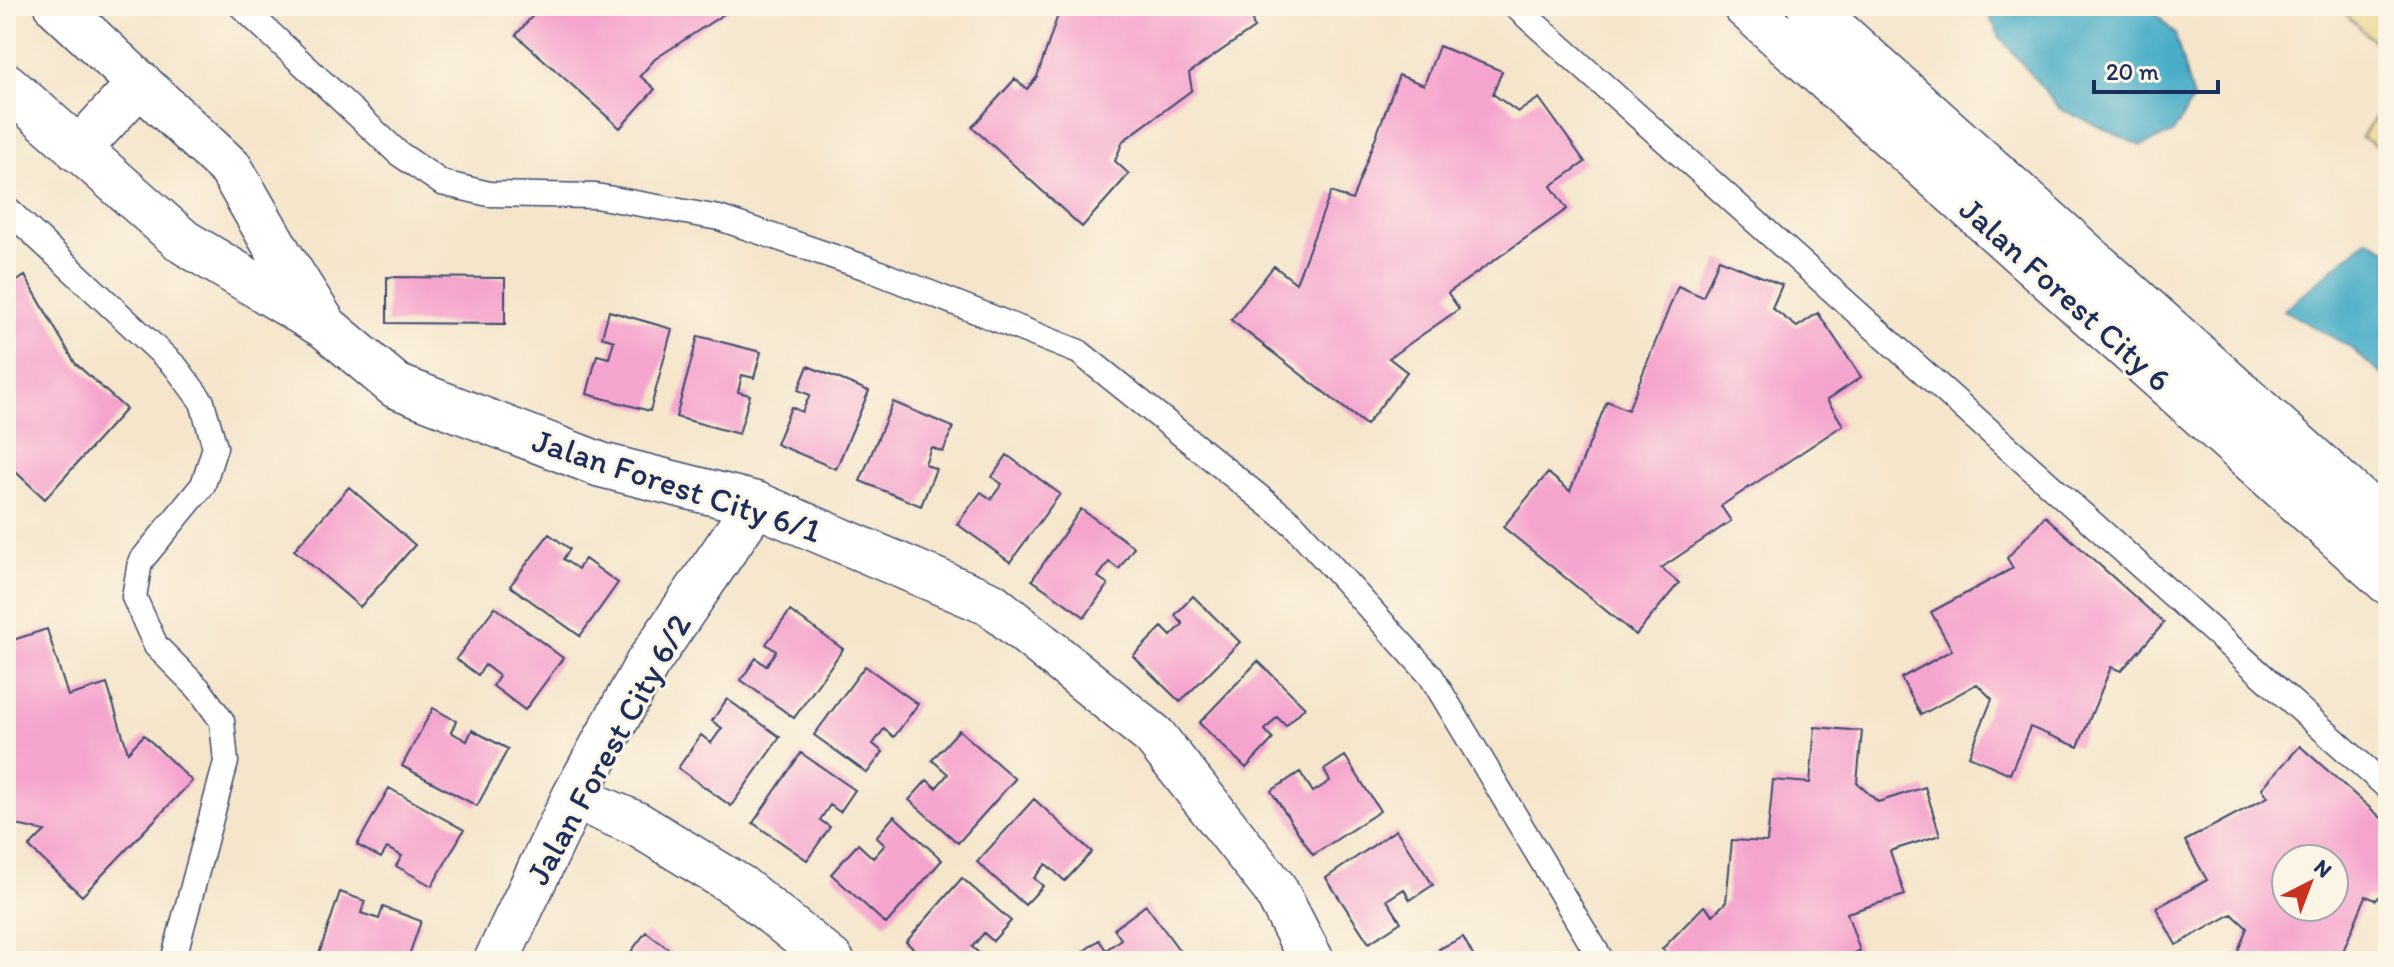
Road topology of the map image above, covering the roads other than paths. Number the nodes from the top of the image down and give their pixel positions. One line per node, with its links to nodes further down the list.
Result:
1 (57, 6): 6 (street, Jalan Forest City 6/1)
2 (241, 6): 20 (lane)
3 (1515, 6): 14 (lane)
4 (1745, 6): 13 (street, Jalan Forest City 6)
5 (1809, 6): 12 (street, Jalan Forest City 6)
6 (140, 83): 8 (street); 10 (street, Jalan Forest City 6/1)
7 (6, 85): 8 (street, Jalan Forest City 6/1)
8 (78, 150): 10 (street, Jalan Forest City 6/1)
9 (6, 208): 16 (lane)
10 (326, 327): 11 (street, Jalan Forest City 6/1)
11 (756, 504): 15 (street, Jalan Forest City 6/2); 19 (street, Jalan Forest City 6/1)
12 (2388, 526)
13 (2388, 582)
14 (2388, 788)
15 (574, 797): 17 (street, Jalan Forest City 6/2); 18 (street)
16 (173, 961)
17 (496, 961)
18 (832, 961)
19 (1312, 961)
20 (1602, 961)

